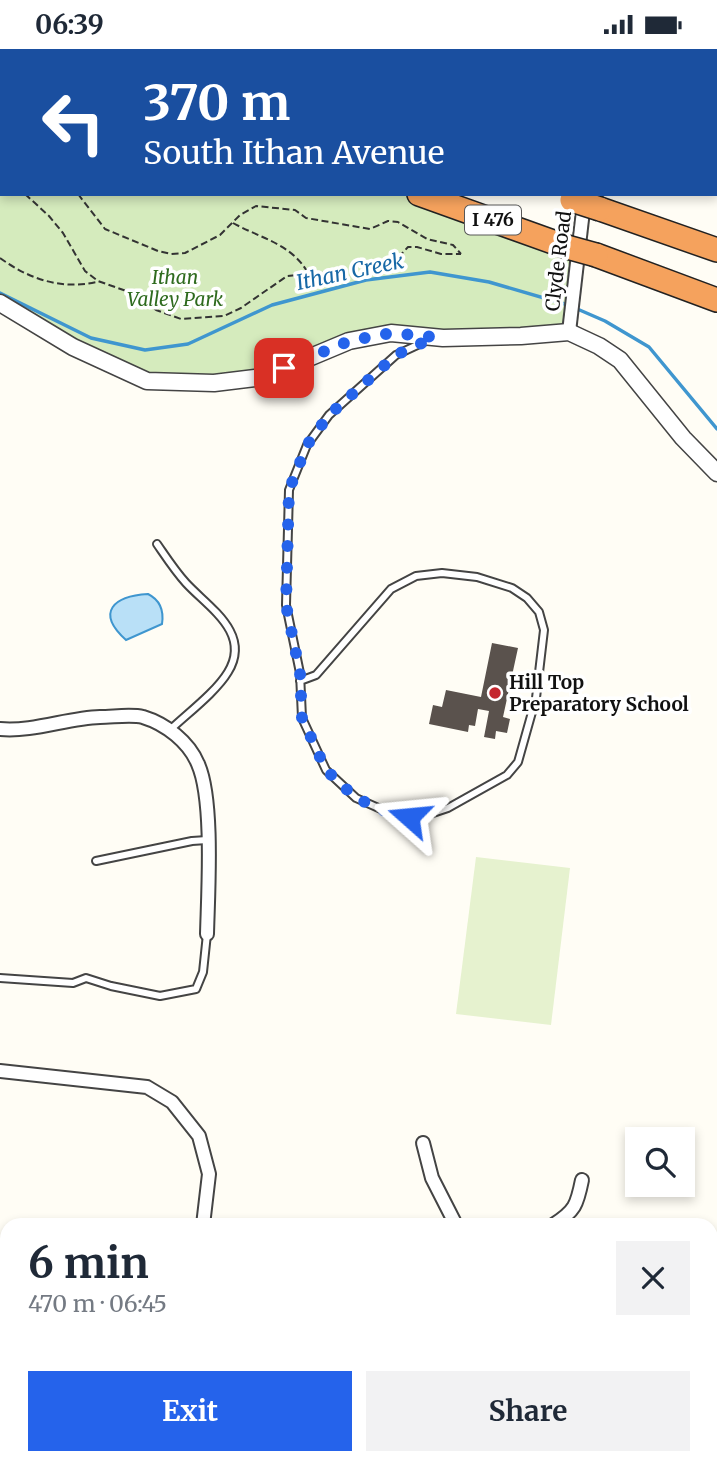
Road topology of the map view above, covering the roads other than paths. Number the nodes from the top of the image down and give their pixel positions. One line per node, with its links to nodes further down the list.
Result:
1 (425, 196): 4 (highway, I 476, bridge)
2 (579, 199): 3 (highway); 6 (street, Clyde Road)
3 (717, 250)
4 (717, 300)
5 (0, 303): 7 (street)
6 (569, 332): 7 (street); 8 (street)
7 (435, 337): 10 (lane)
8 (717, 473)
9 (157, 544): 12 (lane)
10 (300, 681): 10 (lane)
11 (0, 729): 12 (street)
12 (170, 730): 13 (street)
13 (207, 840): 14 (lane); 15 (street)
14 (96, 861)
15 (207, 934): 16 (lane)
16 (0, 978)
17 (0, 1071): 20 (street)
18 (423, 1143): 21 (street)
19 (582, 1179): 22 (street)
20 (204, 1218)
21 (452, 1218)
22 (564, 1218)

